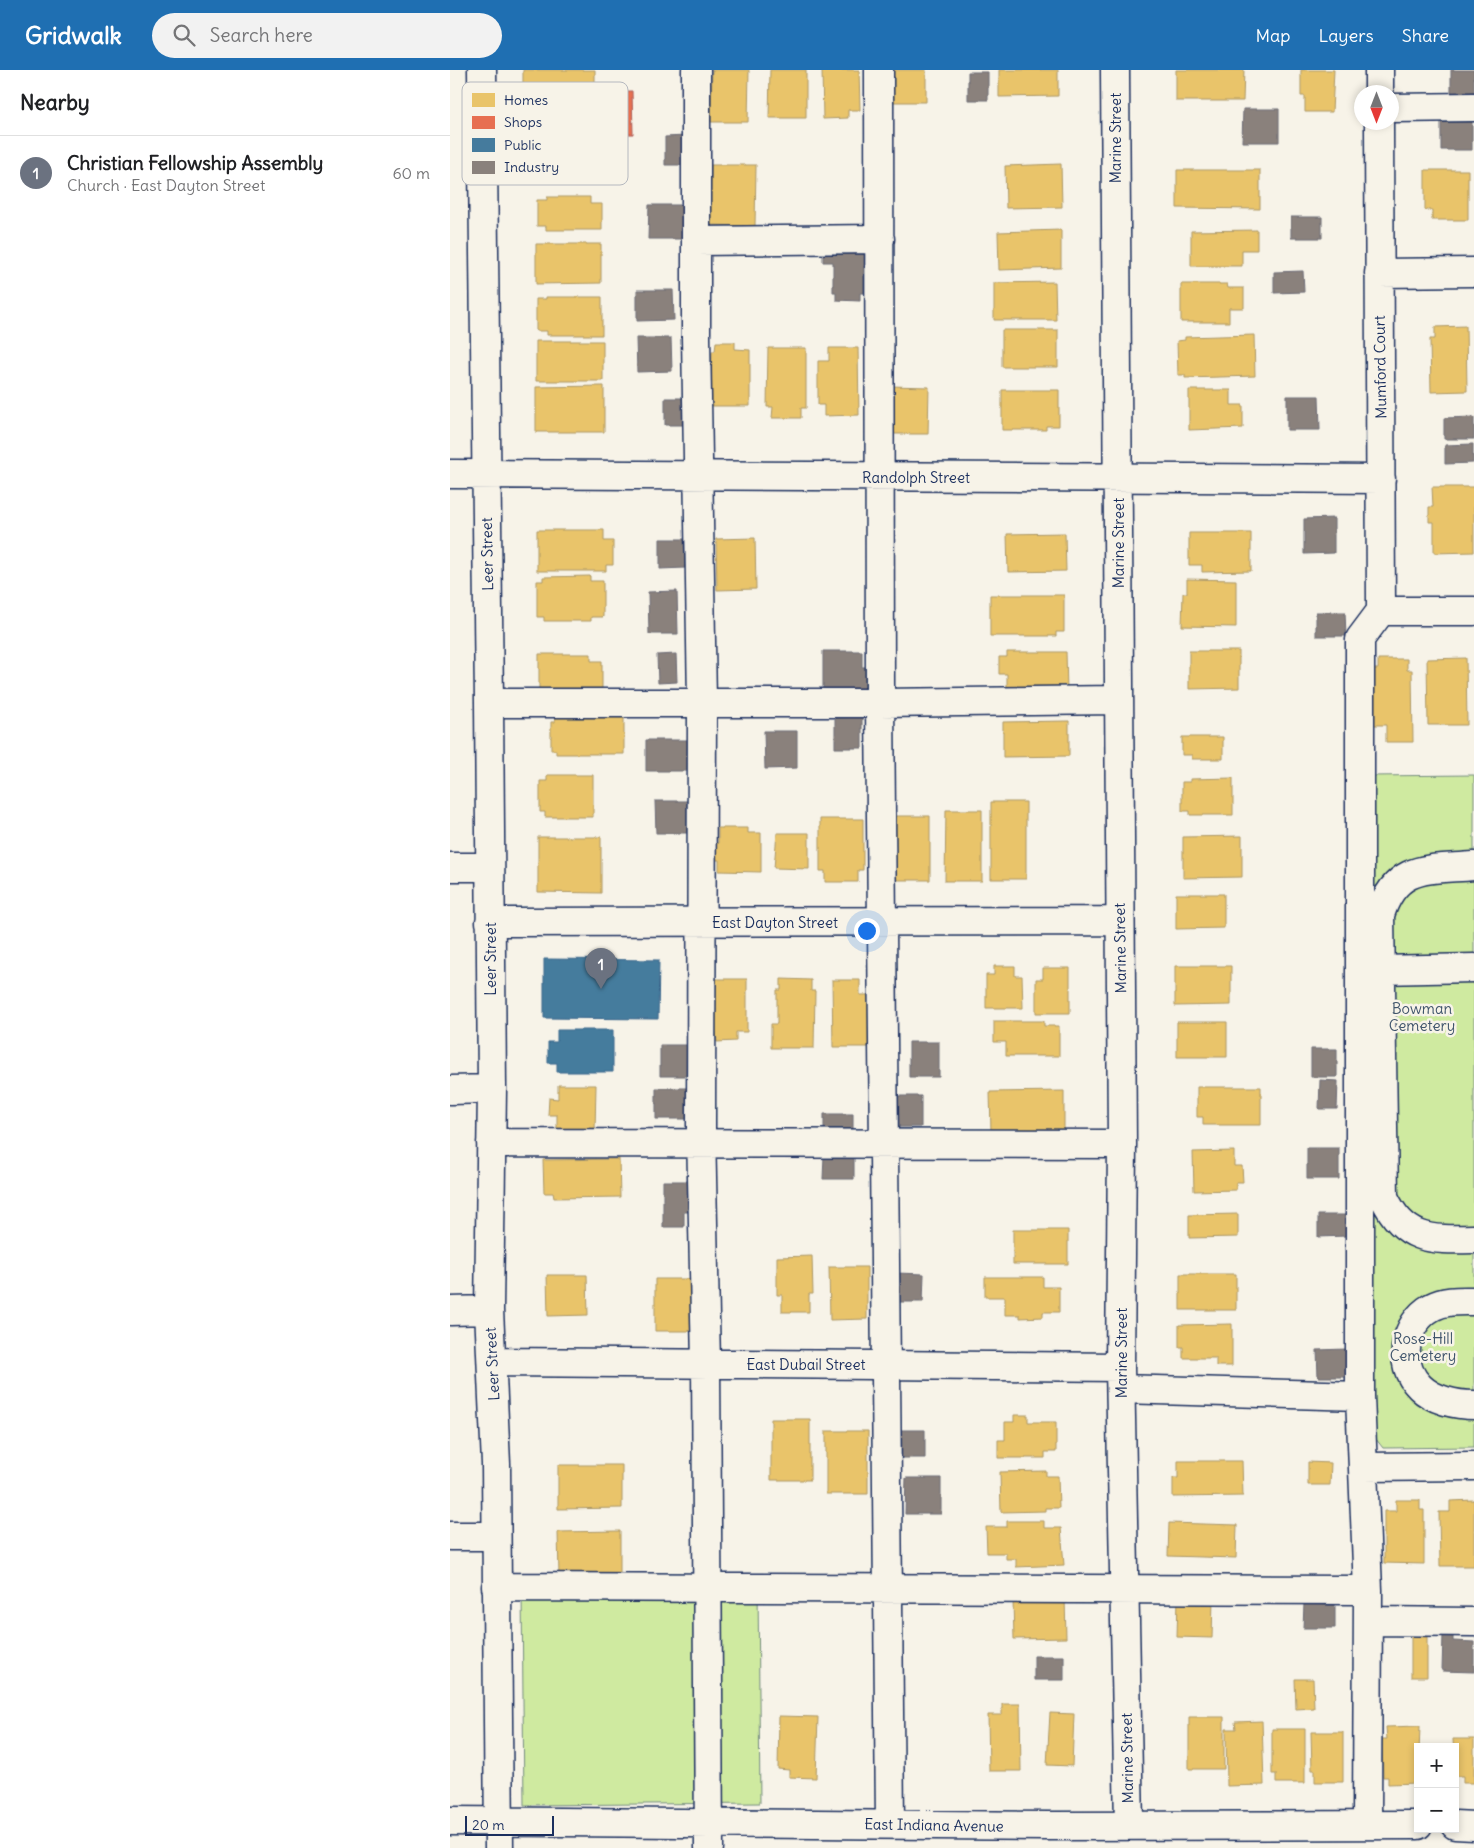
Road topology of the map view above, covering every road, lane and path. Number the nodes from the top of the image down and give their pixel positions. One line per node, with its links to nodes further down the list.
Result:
1 (696, 70): 11 (street)
2 (879, 70): 10 (street)
3 (1115, 70): 18 (street, Marine Street)
4 (1378, 70): 5 (street)
5 (1379, 85)
6 (1474, 107): 7 (street)
7 (1399, 108)
8 (1379, 130): 13 (street, Mumford Court)
9 (483, 185): 15 (street, Leer Street)
10 (880, 239): 11 (street); 17 (street)
11 (697, 241): 16 (street)
12 (1474, 272): 13 (street)
13 (1379, 273): 19 (street, Mumford Court)
14 (450, 474): 15 (street, Randolph Street)
15 (485, 474): 16 (street, Randolph Street); 24 (street, Leer Street)
16 (699, 476): 17 (street, Randolph Street); 23 (street)
17 (879, 476): 18 (street, Randolph Street); 25 (street)
18 (1118, 478): 19 (street, Randolph Street); 22 (street, Marine Street)
19 (1381, 479): 20 (street, Mumford Court)
20 (1382, 611): 21 (street); 49 (street)
21 (1474, 611)
22 (1118, 700): 25 (street); 29 (street, Marine Street)
23 (702, 702): 24 (street); 25 (street); 31 (street)
24 (489, 703): 28 (street, Leer Street)
25 (880, 703): 32 (street)
26 (1474, 866): 34 (street)
27 (450, 867): 28 (street)
28 (490, 867): 30 (street, Leer Street)
29 (1120, 921): 32 (street, East Dayton Street); 38 (street, Marine Street)
30 (490, 922): 31 (street, East Dayton Street); 35 (street, Leer Street)
31 (702, 922): 32 (street, East Dayton Street); 39 (street)
32 (882, 922): 40 (street)
33 (1474, 968): 34 (street)
34 (1380, 970): 41 (street)
35 (492, 1089): 36 (street); 37 (street, Leer Street)
36 (450, 1090)
37 (491, 1144): 39 (street); 43 (street, Leer Street)
38 (1122, 1144): 40 (street); 48 (street, Marine Street)
39 (703, 1145): 40 (street); 46 (street)
40 (884, 1145): 47 (street)
41 (1474, 1239)
42 (1474, 1301): 50 (street)
43 (489, 1310): 44 (street); 45 (street, Leer Street)
44 (450, 1311)
45 (492, 1362): 46 (street, East Dubail Street); 54 (street, Leer Street)
46 (706, 1363): 47 (street, East Dubail Street); 56 (street)
47 (886, 1364): 48 (street, East Dubail Street); 57 (street)
48 (1120, 1378): 49 (street, East Dubail Street); 58 (street, Marine Street)
49 (1360, 1396): 52 (street)
50 (1474, 1405)
51 (1474, 1466): 52 (street)
52 (1364, 1467): 59 (street)
53 (450, 1536): 54 (street)
54 (495, 1536): 55 (street, Leer Street)
55 (496, 1588): 56 (street); 69 (street, Leer Street)
56 (706, 1588): 57 (street); 70 (street)
57 (888, 1588): 58 (street); 63 (street)
58 (1124, 1589): 59 (street); 66 (street, Marine Street)
59 (1368, 1590): 60 (street)
60 (1368, 1621): 61 (street); 64 (street)
61 (1474, 1622)
62 (450, 1822): 69 (street, East Indiana Avenue)
63 (890, 1824): 70 (street, East Indiana Avenue); 71 (street, East Indiana Avenue)
64 (1367, 1825): 66 (street, East Indiana Avenue); 68 (street, East Indiana Avenue)
65 (1459, 1825): 67 (street)
66 (1129, 1826): 71 (street, East Indiana Avenue)
67 (1474, 1826)
68 (1414, 1833)
69 (499, 1835): 70 (street, East Indiana Avenue)
70 (708, 1835)
71 (1049, 1837)

